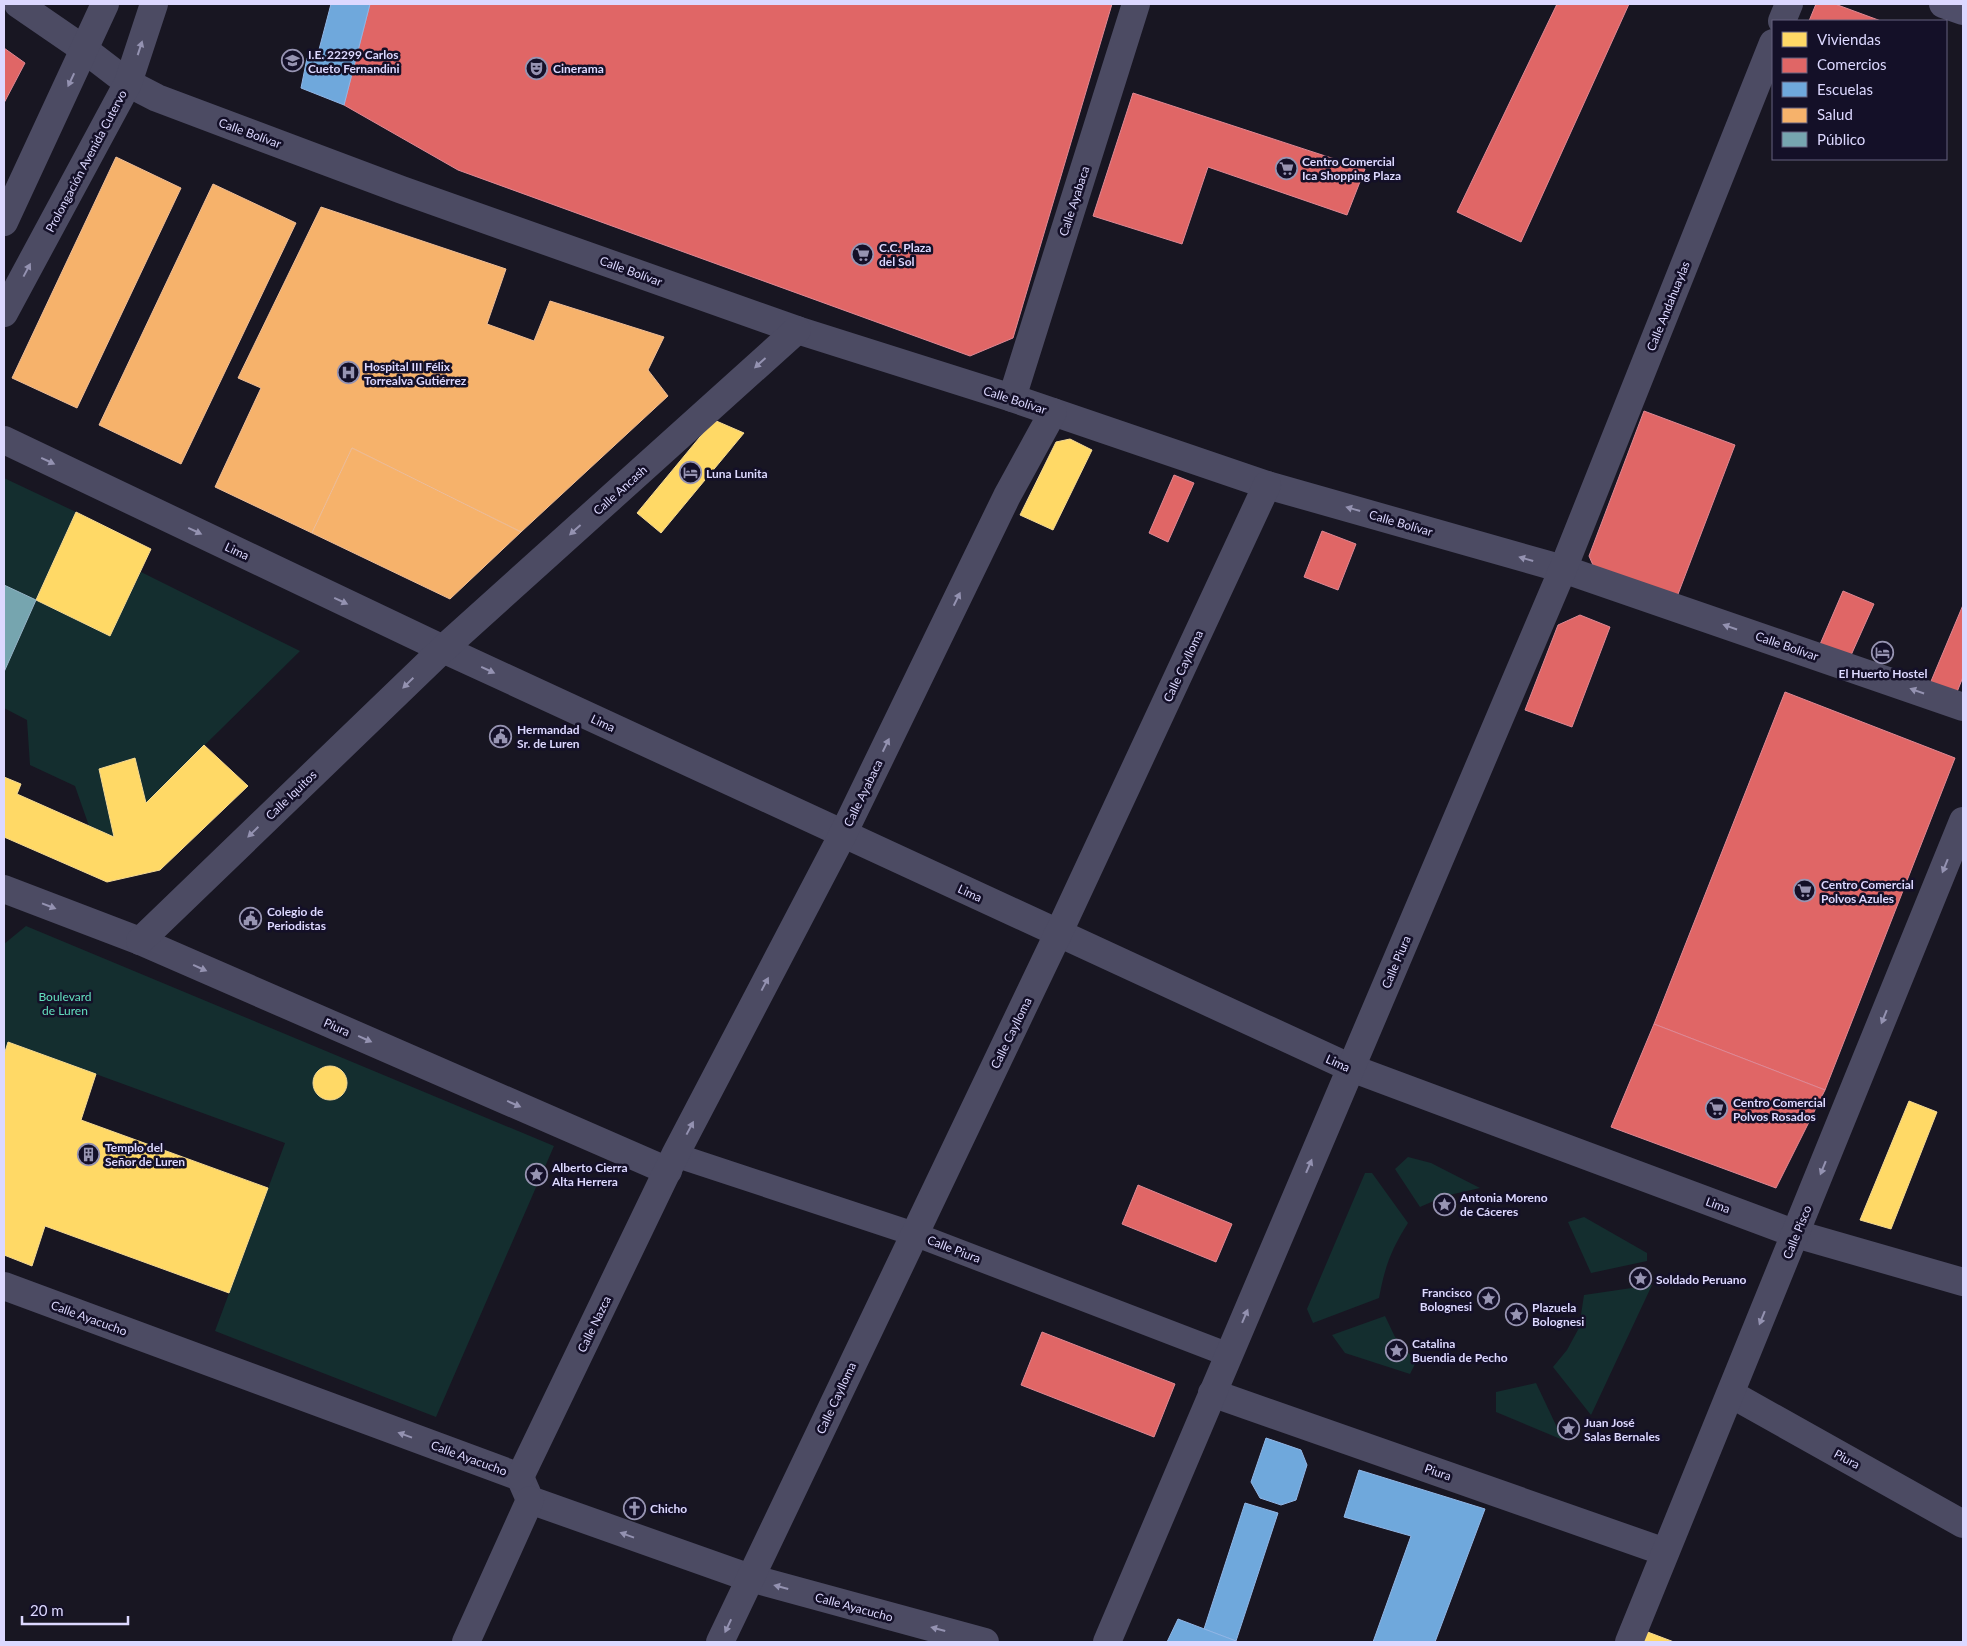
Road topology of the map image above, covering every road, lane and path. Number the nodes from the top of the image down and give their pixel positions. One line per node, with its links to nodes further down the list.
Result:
1 (18, 4): 10 (street, Calle Bolívar)
2 (105, 4): 10 (street)
3 (154, 4): 11 (street, Prolongación Avenida Cutervo, one-way to 3)
4 (1136, 4): 15 (street, Calle Ayabaca)
5 (1789, 4): 8 (street)
6 (1943, 4): 7 (main road)
7 (1963, 11)
8 (1782, 20)
9 (1772, 45): 19 (street, Calle Andahuaylas)
10 (85, 50): 11 (street, Calle Bolívar); 12 (street, one-way to 12)
11 (128, 83): 13 (street, Prolongación Avenida Cutervo, one-way to 11); 14 (street, Calle Bolívar)
12 (4, 222)
13 (4, 313)
14 (797, 330): 15 (street, Calle Bolívar); 20 (street, Calle Ancash, one-way to 20)
15 (1012, 398): 16 (street, Calle Bolívar)
16 (1053, 412): 18 (street, Calle Bolívar); 23 (street, Calle Ayabaca, one-way to 16)
17 (4, 440): 20 (street, Lima, one-way to 20)
18 (1267, 485): 19 (street, Calle Bolívar, one-way to 18); 25 (street, Calle Caylloma)
19 (1562, 569): 21 (street, Calle Bolívar, one-way to 19); 27 (street, Calle Piura)
20 (443, 649): 23 (street, Lima, one-way to 23); 26 (street, Calle Iquitos, one-way to 26)
21 (1963, 707)
22 (1963, 821): 30 (street, Calle Pisco, one-way to 30)
23 (843, 834): 25 (street, Lima); 28 (street, Calle Ayabaca, one-way to 23)
24 (4, 889): 26 (street, Piura, one-way to 26)
25 (1058, 934): 27 (street, Lima); 29 (street, Calle Caylloma)
26 (140, 942): 28 (street, Piura, one-way to 28)
27 (1351, 1068): 30 (street, Lima); 33 (street, Calle Piura, one-way to 27)
28 (672, 1163): 29 (street, Calle Piura); 36 (street, Calle Nazca)
29 (914, 1234): 33 (street, Calle Piura); 39 (street, Calle Caylloma)
30 (1796, 1234): 31 (street, Lima); 35 (street, Calle Pisco, one-way to 35)
31 (1963, 1282)
32 (4, 1286): 36 (street, Calle Ayacucho, one-way to 32)
33 (1229, 1354): 34 (street, Calle Piura)
34 (1212, 1393): 38 (street, Piura); 43 (street, Calle Piura)
35 (1731, 1394): 37 (street, Piura); 38 (street, Calle Pisco)
36 (525, 1488): 39 (street, Calle Ayacucho, one-way to 36); 40 (street, Calle Nazca)
37 (1963, 1524)
38 (1665, 1552): 44 (street, Calle Pisco)
39 (750, 1578): 41 (street, Calle Caylloma, one-way to 41); 42 (street, Calle Ayacucho, one-way to 39)
40 (466, 1642)
41 (720, 1642)
42 (985, 1642)
43 (1107, 1642)
44 (1629, 1642)

